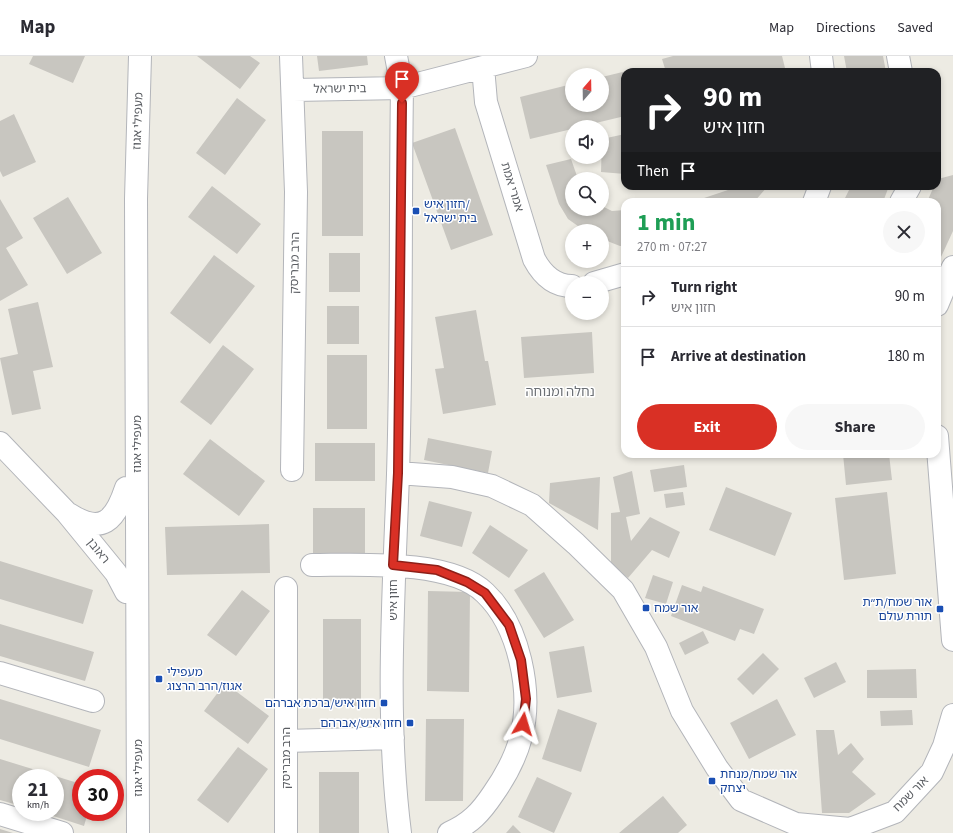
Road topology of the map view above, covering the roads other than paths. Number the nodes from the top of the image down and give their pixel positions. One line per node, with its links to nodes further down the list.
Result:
1 (129, 56): 22 (street, מעפילי אגוז)
2 (140, 56): 37 (street, מעפילי אגוז)
3 (292, 56): 12 (street, הרב מבריסק)
4 (396, 56): 11 (street, חזון איש)
5 (526, 56): 8 (street, בית ישראל)
6 (821, 56): 9 (street)
7 (898, 56): 10 (street)
8 (483, 67): 11 (street, בית ישראל); 16 (street, אמרי אמת)
9 (822, 68)
10 (900, 68)
11 (402, 88): 12 (street, בית ישראל); 21 (street, חזון איש)
12 (294, 90): 20 (street, הרב מבריסק)
13 (953, 267): 17 (street)
14 (621, 275): 15 (street)
15 (609, 279)
16 (565, 285)
17 (941, 296)
18 (0, 443): 23 (street, ראובן)
19 (939, 458): 28 (street)
20 (292, 470)
21 (398, 473): 25 (street, חזון איש); 31 (street, אור שמח)
22 (126, 488): 23 (street, ראובן); 27 (street, מעפילי אגוז)
23 (67, 513): 27 (street, ראובן)
24 (312, 565): 25 (street)
25 (393, 565): 32 (street, חזון איש); 40 (street)
26 (286, 588): 33 (street, הרב מבריסק)
27 (126, 592): 36 (street, מעפילי אגוז)
28 (953, 640)
29 (0, 673): 30 (street)
30 (93, 701)
31 (953, 715)
32 (393, 738): 33 (street); 39 (street, חזון איש)
33 (286, 741): 38 (street, הרב מבריסק)
34 (0, 814): 35 (street)
35 (62, 833)
36 (126, 833)
37 (138, 833)
38 (286, 833)
39 (400, 833)
40 (449, 833)

